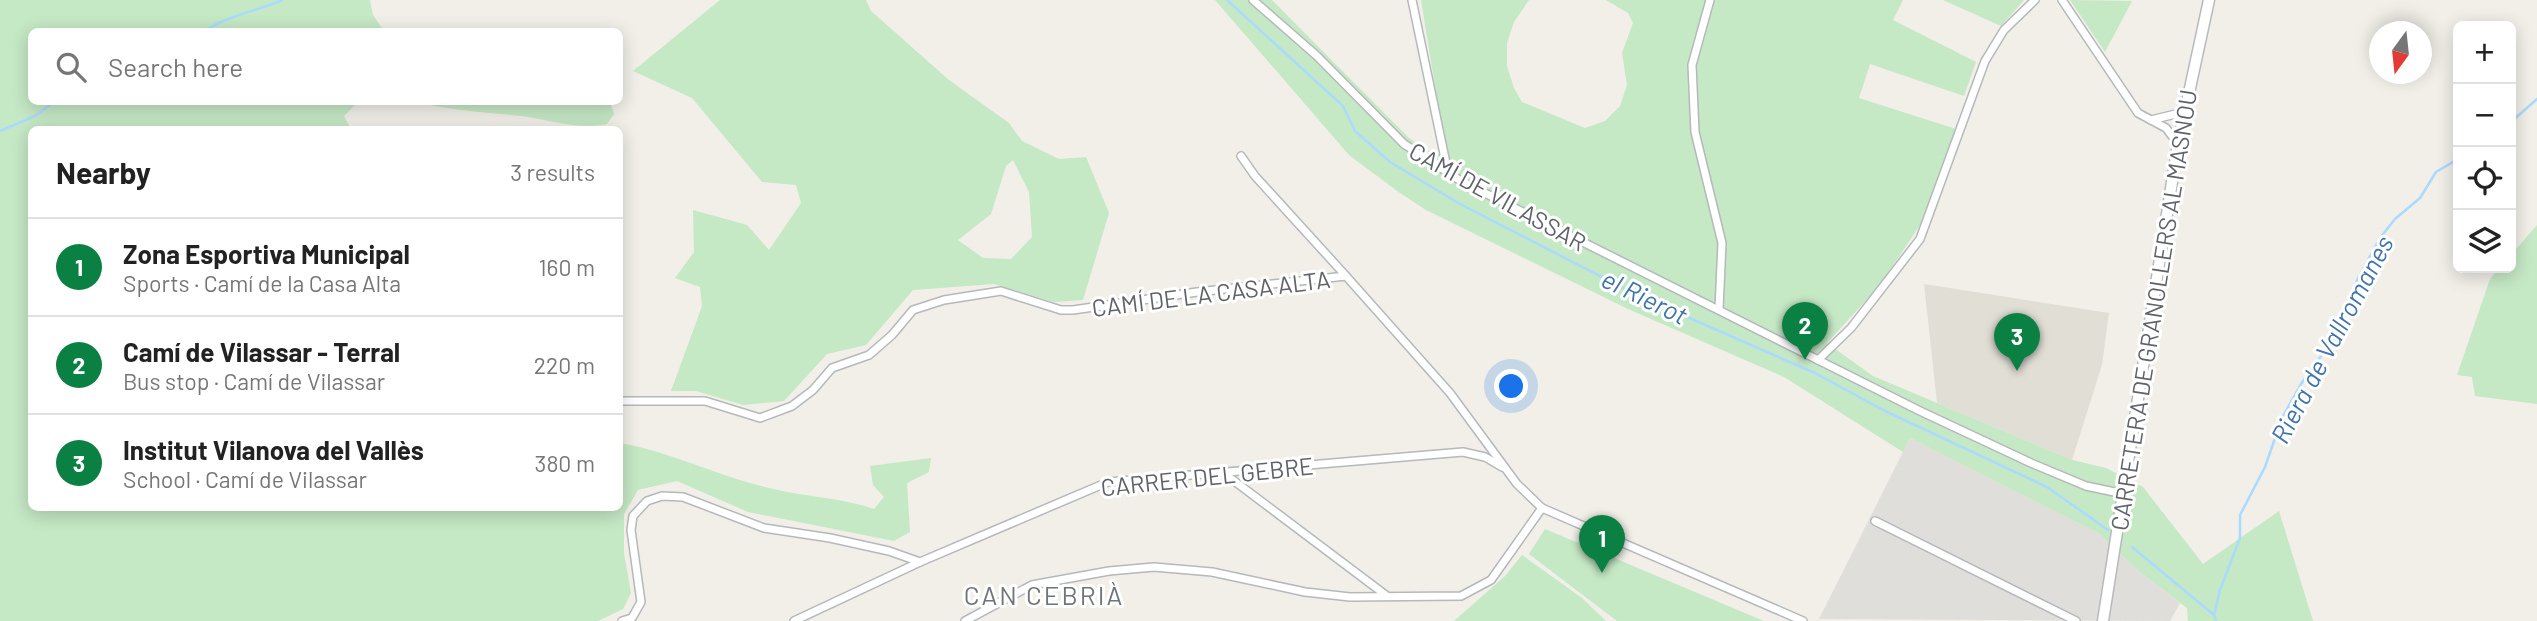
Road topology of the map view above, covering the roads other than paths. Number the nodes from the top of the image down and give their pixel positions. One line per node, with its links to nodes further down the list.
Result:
1 (1253, 0): 11 (street, CAMÍ DE VILASSAR)
2 (1412, 0): 11 (street)
3 (1710, 0): 13 (street)
4 (2035, 0): 14 (street)
5 (2062, 0): 8 (street)
6 (2209, 0): 7 (main road, CARRETERA DE GRANOLLERS AL MASNOU)
7 (2184, 112): 8 (street); 9 (main road, CARRETERA DE GRANOLLERS AL MASNOU)
8 (2150, 120): 9 (street)
9 (2178, 144): 18 (main road, CARRETERA DE GRANOLLERS AL MASNOU)
10 (1241, 156): 12 (street)
11 (1448, 173): 13 (street, CAMÍ DE VILASSAR)
12 (1346, 276): 15 (street, CAMÍ DE LA CASA ALTA); 16 (street, CAMÍ DE LA CASA ALTA)
13 (1719, 310): 14 (street, CAMÍ DE VILASSAR)
14 (1818, 360): 18 (street, CAMÍ DE VILASSAR)
15 (623, 401)
16 (1506, 469): 17 (street, CARRER DEL GEBRE); 19 (street, CAMÍ DE LA CASA ALTA)
17 (1221, 471): 21 (street, CARRER DEL GEBRE); 22 (street)
18 (2124, 494): 28 (main road, CARRETERA DE GRANOLLERS AL MASNOU)
19 (1542, 508): 22 (street); 26 (street, CAMÍ DE LA CASA ALTA)
20 (1875, 521): 27 (street)
21 (920, 562): 23 (street); 24 (street, CARRER DEL GEBRE)
22 (1387, 597): 25 (street)
23 (622, 621)
24 (794, 621)
25 (965, 621)
26 (1803, 621)
27 (2076, 621)
28 (2103, 621)

